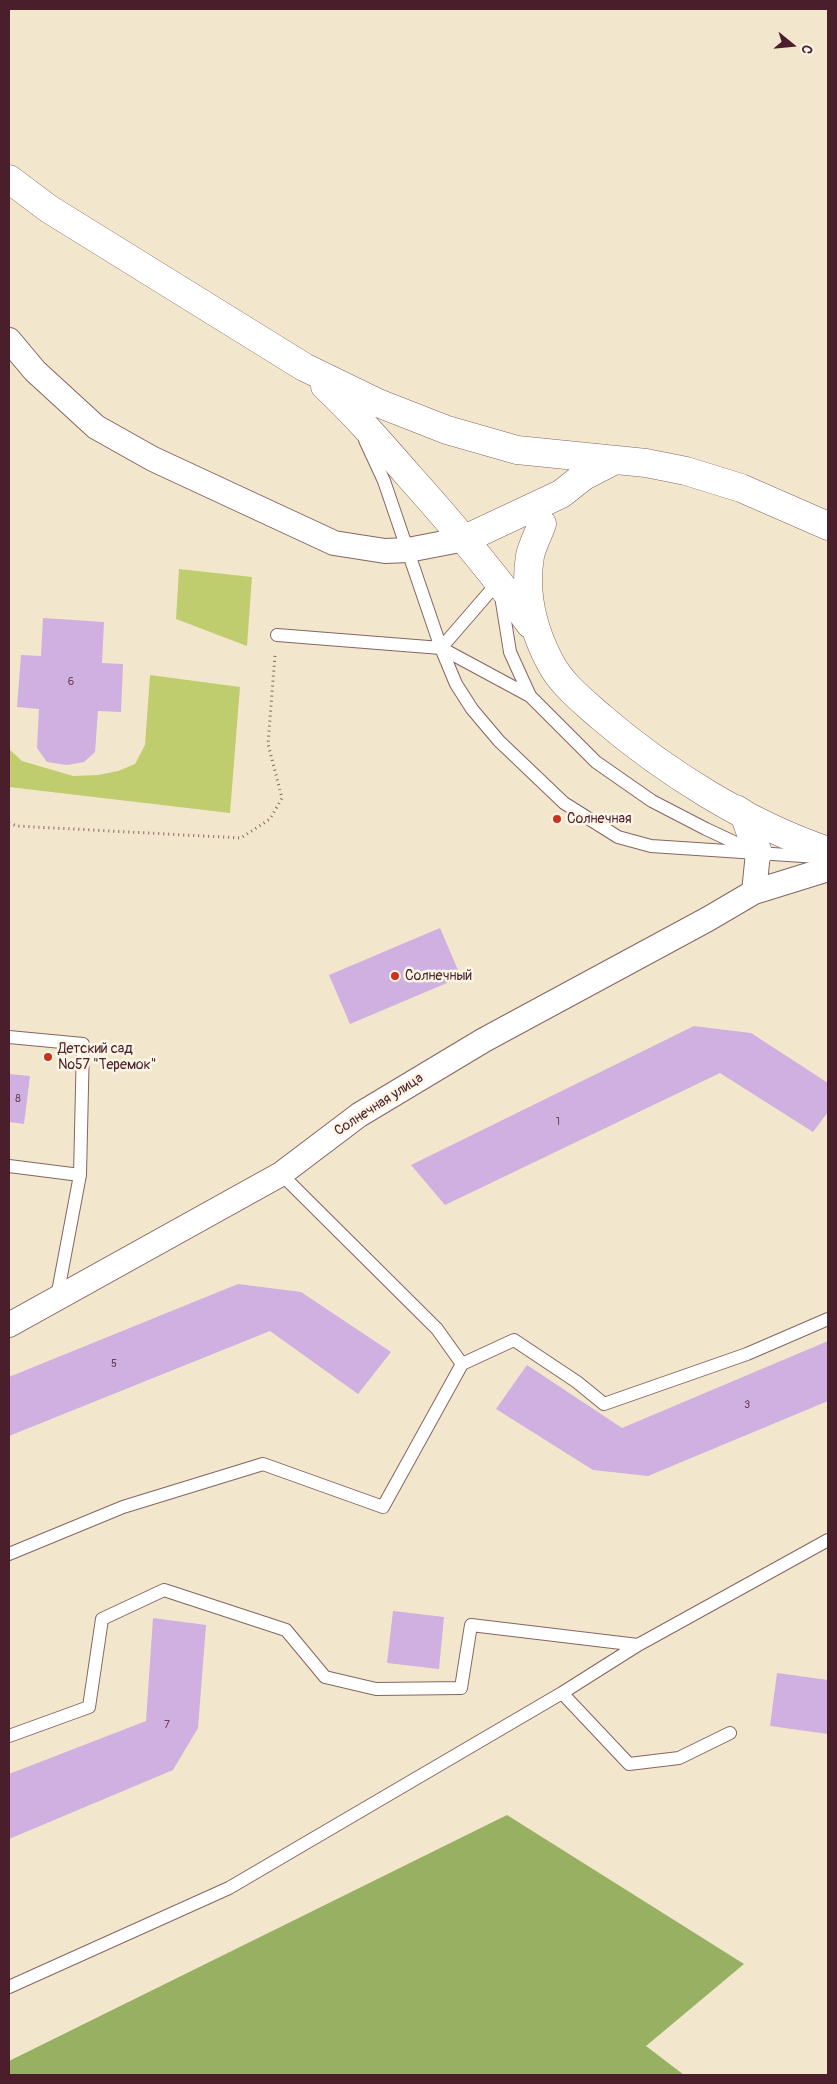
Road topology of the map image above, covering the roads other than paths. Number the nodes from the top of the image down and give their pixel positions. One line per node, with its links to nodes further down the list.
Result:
1 (9, 179): 3 (main road)
2 (9, 340): 10 (street)
3 (304, 367): 4 (main road); 5 (main road)
4 (351, 410): 9 (main road); 10 (lane)
5 (613, 461): 6 (main road); 8 (main road)
6 (561, 494): 7 (main road); 9 (main road)
7 (542, 524): 11 (main road); 13 (main road)
8 (828, 526)
9 (465, 539): 10 (street); 11 (main road)
10 (408, 550): 14 (lane)
11 (499, 580): 13 (main road); 14 (lane); 15 (lane)
12 (277, 635): 14 (lane)
13 (538, 635): 16 (main road)
14 (441, 648): 15 (lane); 18 (lane)
15 (530, 696): 18 (lane)
16 (744, 814): 17 (main road); 18 (main road)
17 (828, 850)
18 (758, 853): 19 (lane); 21 (street)
19 (828, 858)
20 (828, 869): 21 (street, Солнечная улица)
21 (754, 892): 24 (street, Солнечная улица)
22 (9, 1037): 25 (lane)
23 (9, 1166): 25 (lane)
24 (281, 1174): 26 (street, Солнечная улица); 29 (lane)
25 (80, 1175): 26 (lane)
26 (57, 1298): 28 (street, Солнечная улица)
27 (828, 1319): 29 (lane)
28 (9, 1325)
29 (462, 1364): 31 (lane)
30 (828, 1540): 32 (lane)
31 (9, 1554)
32 (638, 1646): 33 (lane); 35 (lane)
33 (562, 1693): 34 (lane); 36 (lane)
34 (730, 1733)
35 (9, 1736)
36 (9, 1987)

